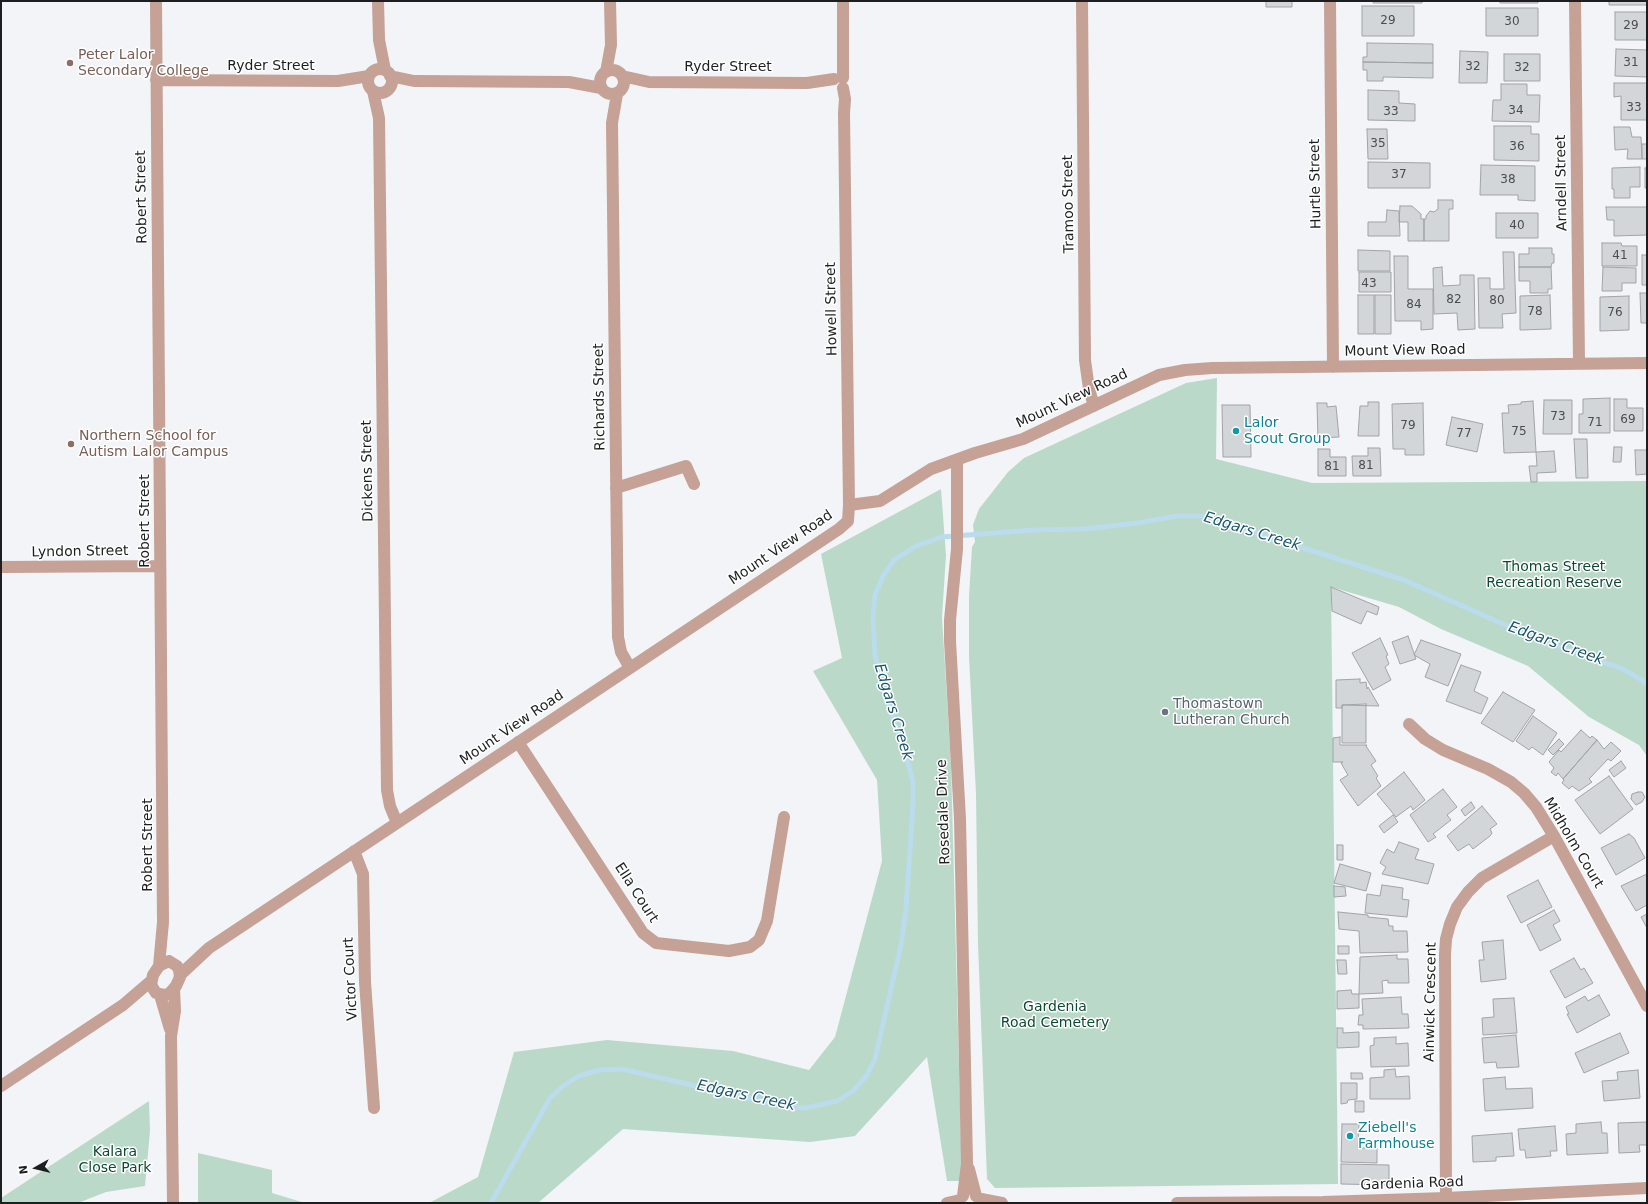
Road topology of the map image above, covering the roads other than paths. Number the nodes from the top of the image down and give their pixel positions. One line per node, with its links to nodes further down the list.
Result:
1 (156, 1): 8 (street, Robert Street)
2 (378, 1): 9 (street, Dickens Street)
3 (610, 1): 10 (street, Richards Street)
4 (843, 1): 11 (street, Howell Street)
5 (1082, 1): 15 (street, Tramoo Street)
6 (1330, 1): 14 (street, Hurtle Street)
7 (1575, 1): 12 (street, Arndell Street)
8 (156, 80): 9 (street, Ryder Street); 20 (street, Robert Street)
9 (379, 81): 10 (street, Ryder Street); 26 (street, Dickens Street)
10 (612, 82): 11 (street, Ryder Street); 18 (street, Richards Street)
11 (838, 83): 19 (street, Howell Street)
12 (1579, 364): 13 (street, Mount View Road); 14 (street, Mount View Road)
13 (1647, 364)
14 (1333, 367): 15 (street, Mount View Road)
15 (1094, 406): 16 (street, Mount View Road)
16 (957, 460): 19 (street, Mount View Road); 42 (street, Rosedale Drive)
17 (694, 484): 18 (street)
18 (616, 488): 22 (street, Richards Street)
19 (849, 505): 22 (street, Mount View Road)
20 (160, 566): 21 (street, Lyndon Street); 29 (street, Robert Street)
21 (1, 567)
22 (630, 668): 24 (street, Mount View Road)
23 (1409, 724): 27 (street, Midholm Court)
24 (518, 742): 25 (street, Ella Court); 26 (street, Mount View Road)
25 (784, 817)
26 (397, 823): 28 (street, Mount View Road)
27 (1554, 836): 38 (street, Midholm Court); 45 (street, Ainwick Crescent)
28 (354, 852): 30 (street, Mount View Road); 41 (street, Victor Court)
29 (164, 922): 31 (street, Robert Street); 32 (street, Robert Street)
30 (209, 948): 31 (street, Mount View Road); 33 (street, Mount View Road)
31 (172, 962): 32 (street); 33 (street)
32 (159, 966): 34 (street)
33 (180, 975): 35 (street)
34 (151, 981): 36 (street); 37 (street)
35 (174, 989): 36 (street); 39 (street)
36 (158, 994): 37 (street); 39 (street)
37 (123, 1005): 40 (street)
38 (1647, 1006)
39 (171, 1036): 48 (street)
40 (1, 1086)
41 (374, 1108)
42 (967, 1164): 46 (street, Rosedale Drive); 47 (street, Rosedale Drive)
43 (1647, 1188): 44 (street, Gardenia Road)
44 (1586, 1197): 45 (street, Gardenia Road)
45 (1446, 1198): 51 (street, Gardenia Road)
46 (980, 1199): 47 (street); 50 (street)
47 (961, 1200): 49 (street)
48 (173, 1201)
49 (947, 1203)
50 (1002, 1203)
51 (1177, 1203)

